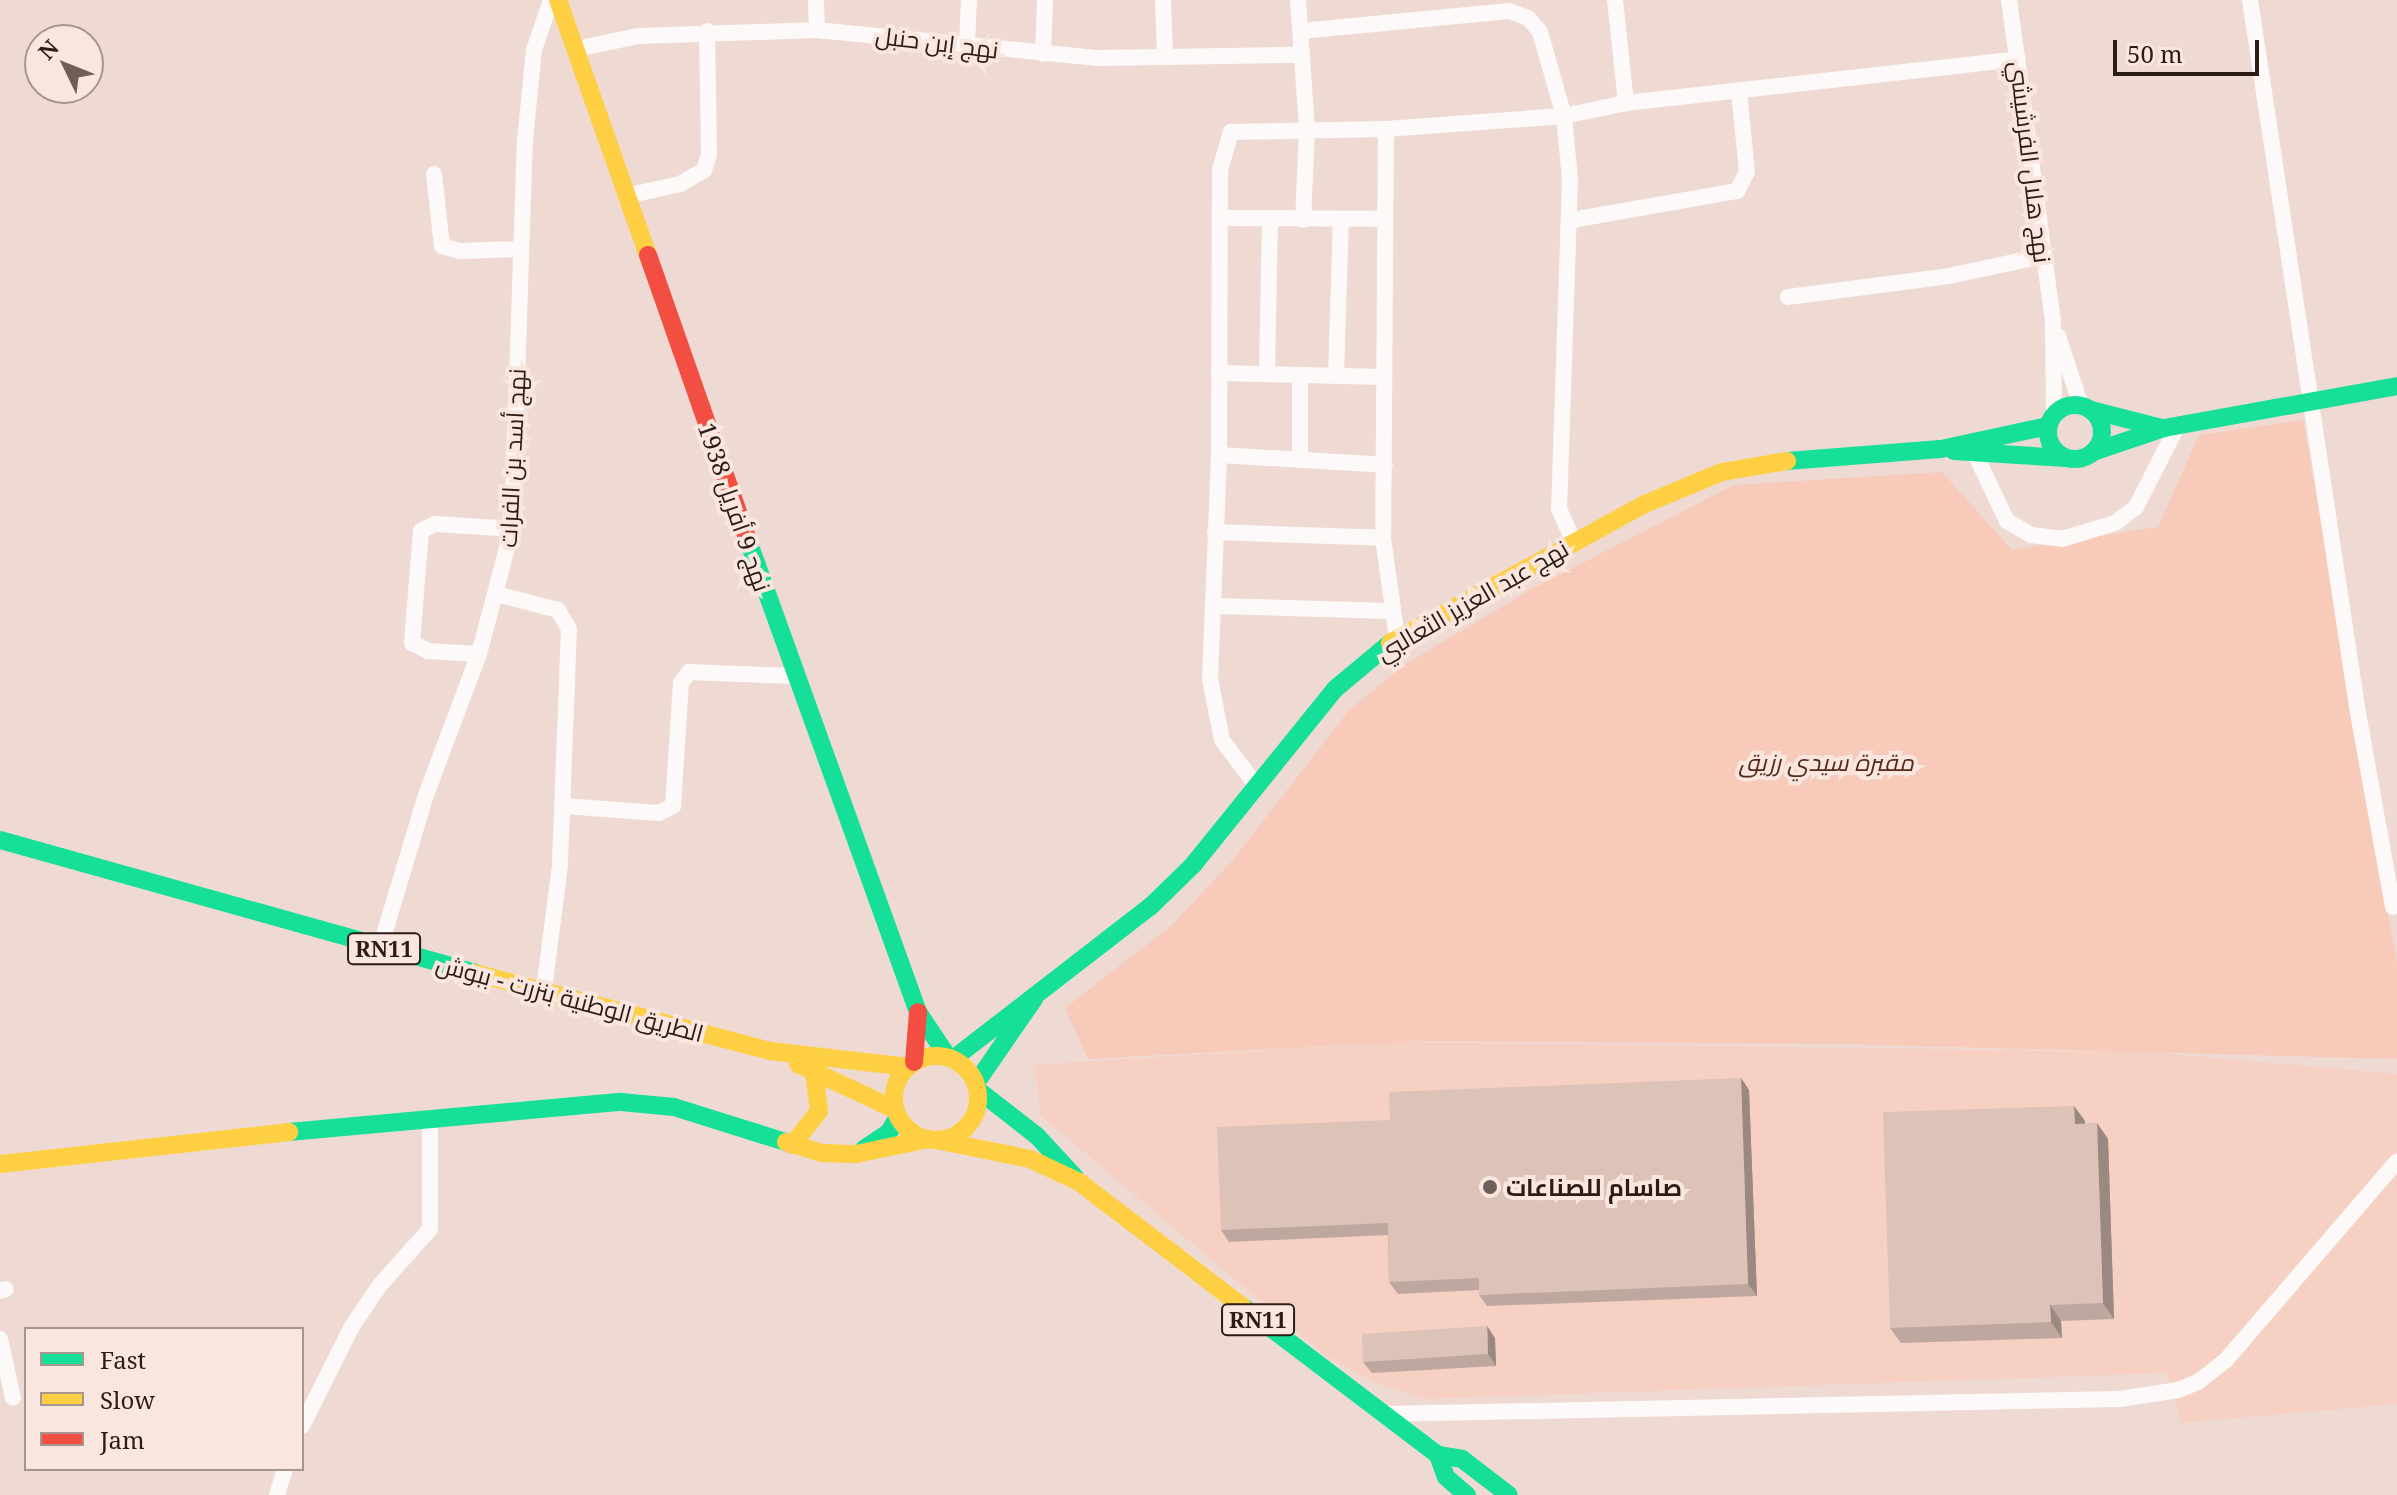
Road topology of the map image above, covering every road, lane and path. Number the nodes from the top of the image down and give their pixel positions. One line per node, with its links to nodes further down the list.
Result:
1 (551, 0): 34 (street, نهج أسد بن الفرات)
2 (558, 0): 16 (street, نهج 9 أفريل 1938)
3 (816, 0): 12 (street)
4 (969, 0): 15 (street)
5 (1045, 0): 17 (street)
6 (1163, 0): 19 (street)
7 (1298, 0): 14 (street)
8 (1615, 0): 22 (street)
9 (2009, 0): 20 (street, نهج هلال الفرشيشي)
10 (2250, 0): 44 (street)
11 (1463, 7): 14 (street); 23 (street)
12 (817, 30): 13 (street, نهج إبن حنبل); 15 (street, نهج إبن حنبل)
13 (707, 31): 16 (street, نهج إبن حنبل); 27 (street)
14 (1301, 31): 18 (street)
15 (967, 44): 17 (street, نهج إبن حنبل)
16 (576, 49): 27 (street, نهج 9 أفريل 1938)
17 (1043, 54): 19 (street, نهج إبن حنبل)
18 (1300, 55): 19 (street, نهج إبن حنبل); 25 (street)
19 (1165, 57)
20 (2018, 59): 21 (street); 35 (street, نهج هلال الفرشيشي)
21 (1739, 92): 22 (street); 33 (street)
22 (1626, 103): 23 (street)
23 (1564, 116): 24 (street); 33 (street)
24 (1386, 129): 25 (street); 29 (street)
25 (1307, 130): 28 (street); 31 (street)
26 (434, 174): 34 (street)
27 (626, 196): 64 (street, نهج 9 أفريل 1938)
28 (1221, 218): 30 (street); 38 (street)
29 (1385, 219): 32 (street); 42 (street)
30 (1270, 220): 31 (street); 39 (street)
31 (1303, 220): 32 (street)
32 (1341, 220): 41 (street)
33 (1572, 220): 58 (street)
34 (520, 249): 55 (street, نهج أسد بن الفرات)
35 (2042, 256): 36 (street); 37 (street, نهج هلال الفرشيشي)
36 (1788, 297)
37 (2053, 323): 45 (street, نهج هلال الفرشيشي); 46 (street, نهج هلال الفرشيشي)
38 (1219, 373): 39 (street); 50 (street)
39 (1267, 374): 40 (street)
40 (1300, 375): 41 (street); 53 (street)
41 (1336, 376): 42 (street)
42 (1384, 377): 54 (street)
43 (2397, 386): 44 (street)
44 (2314, 402): 47 (street); 68 (street)
45 (2086, 408): 46 (street); 47 (street); 49 (street)
46 (2051, 420): 48 (street, نهج عبد العزيز الثعالبي); 52 (street)
47 (2171, 427): 49 (street); 51 (street)
48 (1941, 449): 51 (street, نهج عبد العزيز الثعالبي); 58 (street, نهج عبد العزيز الثعالبي)
49 (2093, 452): 52 (street)
50 (1219, 455): 53 (street); 56 (street)
51 (1976, 456): 52 (street, نهج عبد العزيز الثعالبي)
52 (2066, 458)
53 (1300, 460): 54 (street)
54 (1385, 465): 57 (street)
55 (512, 529): 59 (street, نهج أسد بن الفرات); 63 (street)
56 (1215, 532): 57 (street); 60 (street)
57 (1383, 538): 61 (street)
58 (1573, 541): 62 (street, نهج عبد العزيز الثعالبي)
59 (496, 594): 63 (street, نهج أسد بن الفرات); 66 (street)
60 (1215, 606): 61 (street); 65 (street)
61 (1390, 611): 62 (street)
62 (1397, 638): 65 (street, نهج عبد العزيز الثعالبي)
63 (479, 654): 69 (street, نهج أسد بن الفرات)
64 (795, 676): 66 (street); 72 (street, نهج 9 أفريل 1938)
65 (1256, 785): 71 (street, نهج عبد العزيز الثعالبي)
66 (564, 806): 70 (street)
67 (0, 840): 69 (street, الطريق الوطنية بنزرت - ببوش / RN11)
68 (2393, 907)
69 (380, 948): 70 (street, الطريق الوطنية بنزرت - ببوش / RN11)
70 (544, 990): 73 (street, الطريق الوطنية بنزرت - ببوش / RN11)
71 (1034, 998): 74 (street, نهج عبد العزيز الثعالبي); 77 (street)
72 (918, 1012): 74 (street); 75 (street)
73 (770, 1051): 75 (street, الطريق الوطنية بنزرت - ببوش / RN11); 76 (street, الطريق الوطنية بنزرت - ببوش / RN11)
74 (951, 1058): 75 (street, RN11); 77 (street, RN11)
75 (911, 1064): 78 (street)
76 (814, 1071): 78 (street, الطريق الوطنية بنزرت - ببوش / RN11); 81 (street)
77 (977, 1087): 80 (street); 85 (street, RN11)
78 (897, 1113): 80 (street, RN11); 82 (street)
79 (430, 1120): 81 (street); 84 (street); 89 (street)
80 (932, 1140): 82 (street); 85 (street, RN11)
81 (792, 1145): 82 (street)
82 (856, 1154)
83 (2397, 1161): 88 (street)
84 (0, 1164)
85 (1079, 1182): 88 (street, RN11)
86 (0, 1339): 87 (street)
87 (13, 1398)
88 (1382, 1414): 90 (street, RN11)
89 (304, 1422)
90 (1438, 1455): 93 (street, RN11); 94 (street, RN11)
91 (284, 1471): 92 (street)
92 (277, 1495)
93 (1467, 1495)
94 (1509, 1495)

